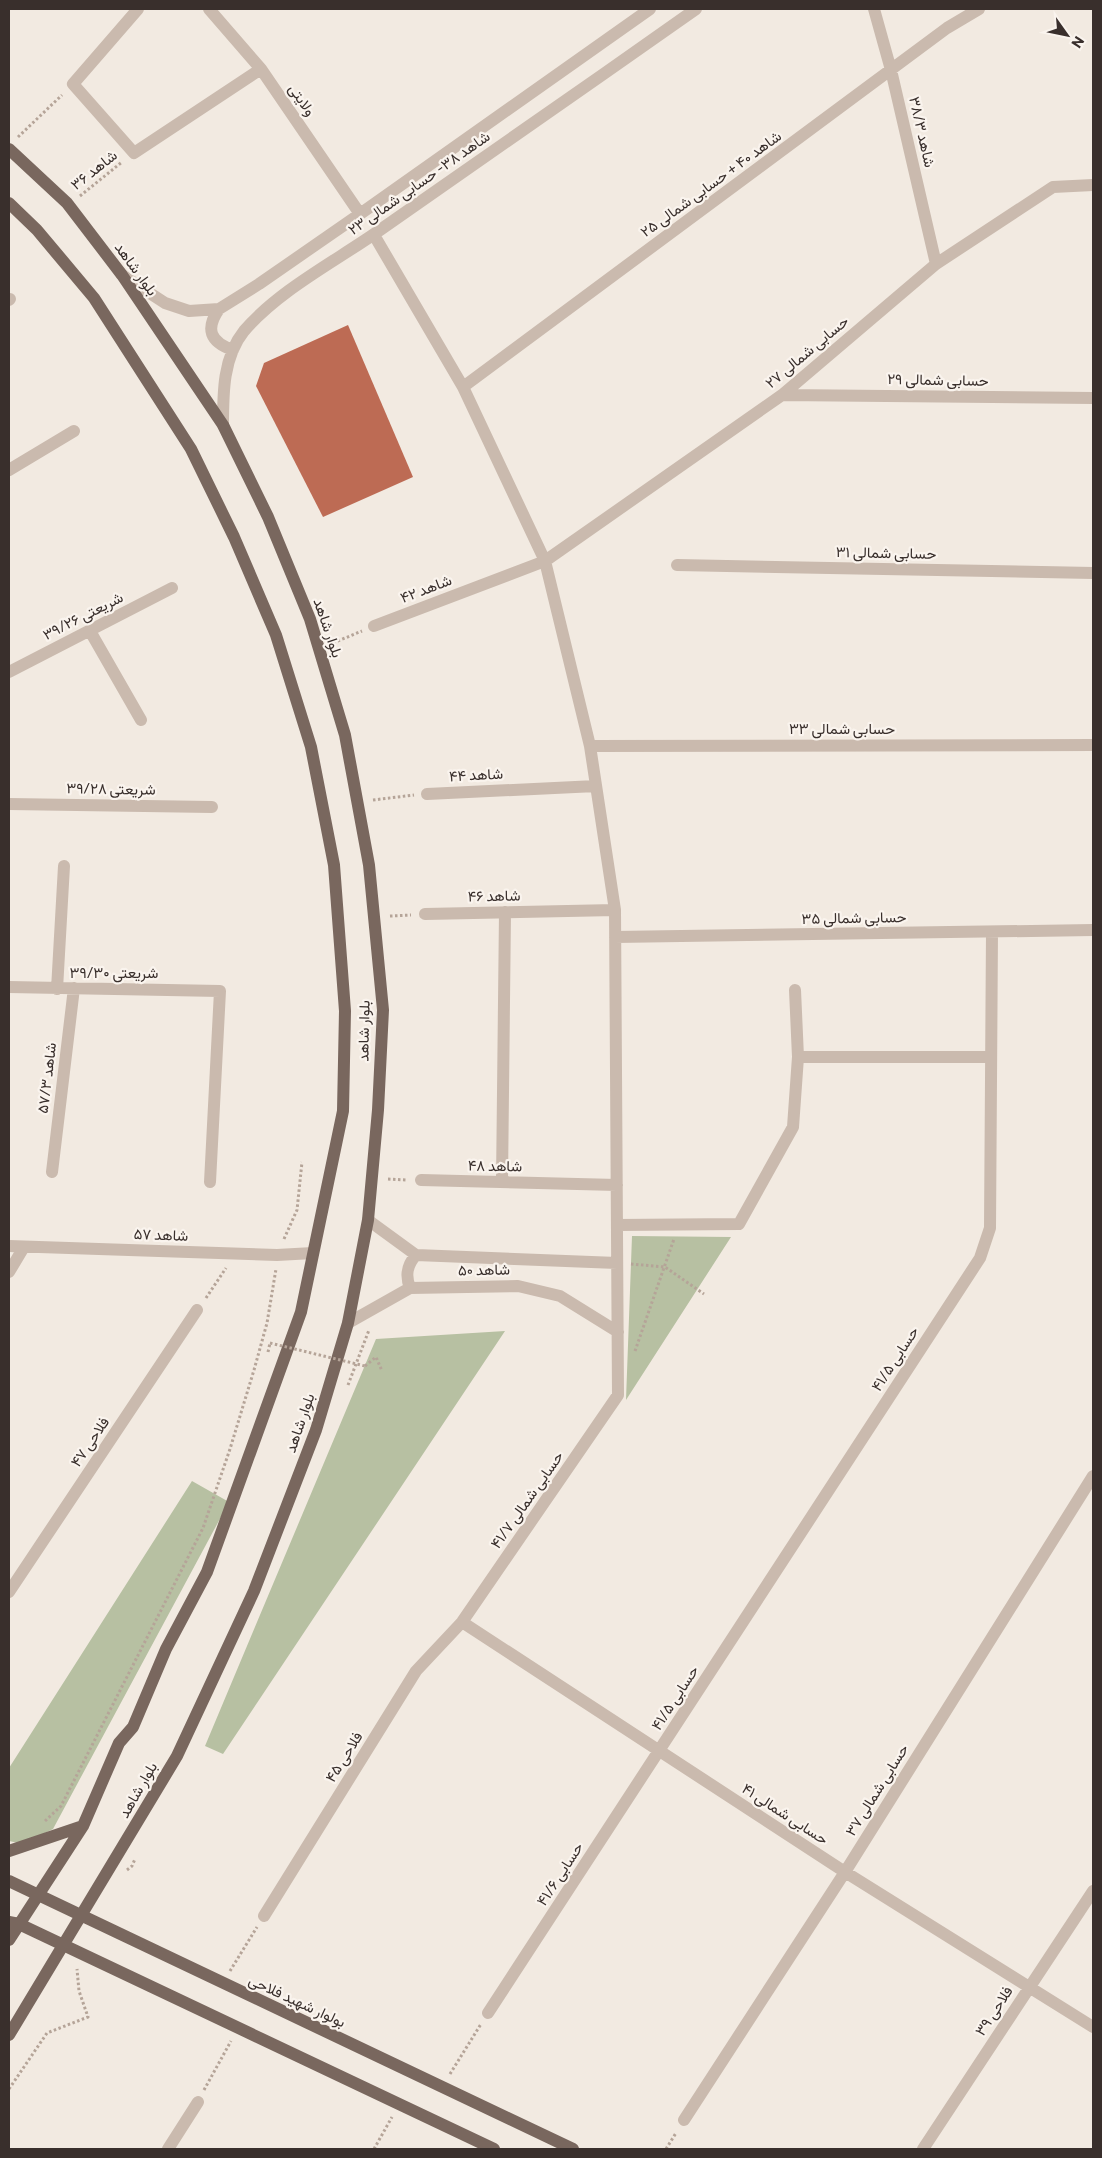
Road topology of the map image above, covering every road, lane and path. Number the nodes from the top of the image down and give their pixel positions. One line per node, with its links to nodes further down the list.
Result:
1 (138, 9): 9 (street)
2 (209, 9): 7 (street, ولایتی)
3 (650, 9): 15 (street, شاهد ۳۸- حسابی شمالی ۲۳)
4 (696, 9): 16 (street, شاهد ۳۸- حسابی شمالی ۲۳)
5 (874, 9): 8 (street, شاهد ۳۸/۳)
6 (979, 9): 8 (street, شاهد ۴۰ + حسابی شمالی ۲۵)
7 (262, 69): 11 (street); 15 (street, ولایتی)
8 (891, 70): 17 (street, شاهد ۳۸/۳); 21 (street, شاهد ۴۰ + حسابی شمالی ۲۵)
9 (73, 84): 10 (path); 11 (street)
10 (12, 144): 14 (main road, بلوار شاهد)
11 (134, 153): 14 (path, شاهد ۳۶)
12 (1093, 184): 17 (street, حسابی شمالی ۲۷)
13 (9, 203): 70 (main road, بلوار شاهد)
14 (68, 205): 18 (main road, بلوار شاهد)
15 (360, 214): 19 (street, شاهد ۳۸- حسابی شمالی ۲۳)
16 (374, 234): 20 (street, شاهد ۳۸- حسابی شمالی ۲۳); 21 (street)
17 (936, 264): 22 (street, حسابی شمالی ۲۷)
18 (122, 275): 19 (street, شاهد ۳۸- حسابی شمالی ۲۳); 24 (main road, بلوار شاهد)
19 (218, 309): 20 (street)
20 (233, 350): 24 (street, شاهد ۳۸- حسابی شمالی ۲۳)
21 (463, 387): 27 (street)
22 (782, 395): 23 (street, حسابی شمالی ۲۹); 27 (street, حسابی شمالی ۲۷)
23 (1093, 398)
24 (223, 425): 33 (main road, بلوار شاهد)
25 (74, 431): 26 (street)
26 (9, 470)
27 (546, 561): 31 (street, شاهد ۴۲); 37 (street)
28 (677, 565): 29 (street, حسابی شمالی ۳۱)
29 (1093, 573)
30 (172, 588): 32 (street, شریعتی ۳۹/۲۶)
31 (374, 626): 33 (path)
32 (90, 630): 34 (street, شریعتی ۳۹/۲۶); 35 (street)
33 (319, 650): 40 (main road, بلوار شاهد)
34 (9, 672)
35 (141, 720)
36 (1093, 745): 37 (street, حسابی شمالی ۳۳)
37 (590, 746): 38 (street)
38 (596, 786): 39 (street, شاهد ۴۴); 44 (street)
39 (427, 794): 40 (path)
40 (358, 802): 47 (main road, بلوار شاهد)
41 (9, 804): 42 (street, شریعتی ۳۹/۲۸)
42 (212, 807)
43 (64, 866): 53 (street)
44 (615, 910): 45 (street, شاهد ۴۶); 50 (street)
45 (505, 912): 46 (street, شاهد ۴۶); 62 (street)
46 (425, 914): 47 (path)
47 (374, 917): 59 (main road, بلوار شاهد)
48 (1093, 930): 49 (street, حسابی شمالی ۳۵)
49 (992, 932): 50 (street, حسابی شمالی ۳۵); 55 (street, حسابی ۴۱/۵)
50 (615, 937): 63 (street)
51 (9, 987): 53 (street, شریعتی ۳۹/۳۰)
52 (74, 988): 53 (street, شریعتی ۳۹/۳۰); 58 (street, شاهد ۵۷/۳); 61 (street, شریعتی ۳۹/۳۰)
53 (57, 989)
54 (795, 990): 56 (street)
55 (991, 1057): 56 (street); 87 (street, حسابی ۴۱/۵)
56 (798, 1058): 65 (street)
57 (302, 1162): 71 (path)
58 (52, 1172)
59 (372, 1179): 60 (path); 64 (main road, بلوار شاهد)
60 (421, 1180): 62 (street, شاهد ۴۸)
61 (210, 1182)
62 (502, 1182): 63 (street, شاهد ۴۸)
63 (617, 1185): 66 (street)
64 (368, 1220): 72 (street); 79 (main road, بلوار شاهد)
65 (679, 1224): 66 (street); 74 (path)
66 (617, 1225): 73 (street)
67 (9, 1246): 68 (street, شاهد ۵۷)
68 (24, 1247): 69 (street, شاهد ۵۷); 75 (street)
69 (236, 1253): 71 (street, شاهد ۵۷); 78 (path)
70 (313, 1253): 71 (street, شاهد ۵۷); 89 (main road, بلوار شاهد)
71 (277, 1254): 88 (path)
72 (416, 1255): 73 (street, شاهد ۵۰); 76 (street)
73 (617, 1263): 74 (path); 80 (street)
74 (665, 1267): 77 (path); 82 (path)
75 (9, 1272)
76 (410, 1288): 79 (street, شاهد ۵۰); 80 (street, شاهد ۵۰)
77 (704, 1294)
78 (197, 1310): 85 (street, فلاحی ۴۷)
79 (348, 1323): 95 (main road, بلوار شاهد)
80 (618, 1332): 86 (street, حسابی شمالی ۴۱/۷)
81 (270, 1343): 83 (path, bridge)
82 (634, 1352)
83 (382, 1371)
84 (1093, 1476): 91 (street, حسابی شمالی ۳۷)
85 (9, 1592)
86 (462, 1622): 87 (street, حسابی شمالی ۴۱); 96 (street, فلاحی ۴۵)
87 (660, 1752): 91 (street, حسابی شمالی ۴۱); 102 (street, حسابی ۴۱/۶)
88 (42, 1823)
89 (83, 1826): 90 (main road); 94 (main road, بلوار شاهد)
90 (9, 1851)
91 (845, 1872): 101 (street, حسابی شمالی ۴۱); 109 (street, حسابی شمالی ۳۷)
92 (9, 1881): 94 (main road, بولوار شهید فلاحی)
93 (1093, 1891): 101 (street, فلاحی ۳۹)
94 (37, 1895): 95 (main road, بولوار شهید فلاحی); 97 (main road, بلوار شاهد)
95 (82, 1916): 99 (main road, بلوار شاهد); 100 (main road, بولوار شهید فلاحی)
96 (264, 1916): 100 (path)
97 (14, 1923): 98 (main road, بلوار شاهد); 99 (main road)
98 (9, 1940)
99 (63, 1947): 104 (main road); 105 (main road, بلوار شاهد)
100 (223, 1984): 106 (main road, بولوار شهید فلاحی)
101 (1028, 1987): 103 (street, حسابی شمالی ۴۱); 114 (street, فلاحی ۳۹)
102 (488, 2013): 106 (path)
103 (1093, 2027)
104 (237, 2029): 107 (path); 108 (main road)
105 (9, 2035)
106 (443, 2087): 113 (main road, بولوار شهید فلاحی)
107 (198, 2102): 110 (street)
108 (399, 2105): 111 (path); 112 (main road)
109 (684, 2120)
110 (168, 2149)
111 (374, 2149)
112 (494, 2149)
113 (573, 2149)
114 (923, 2149)

